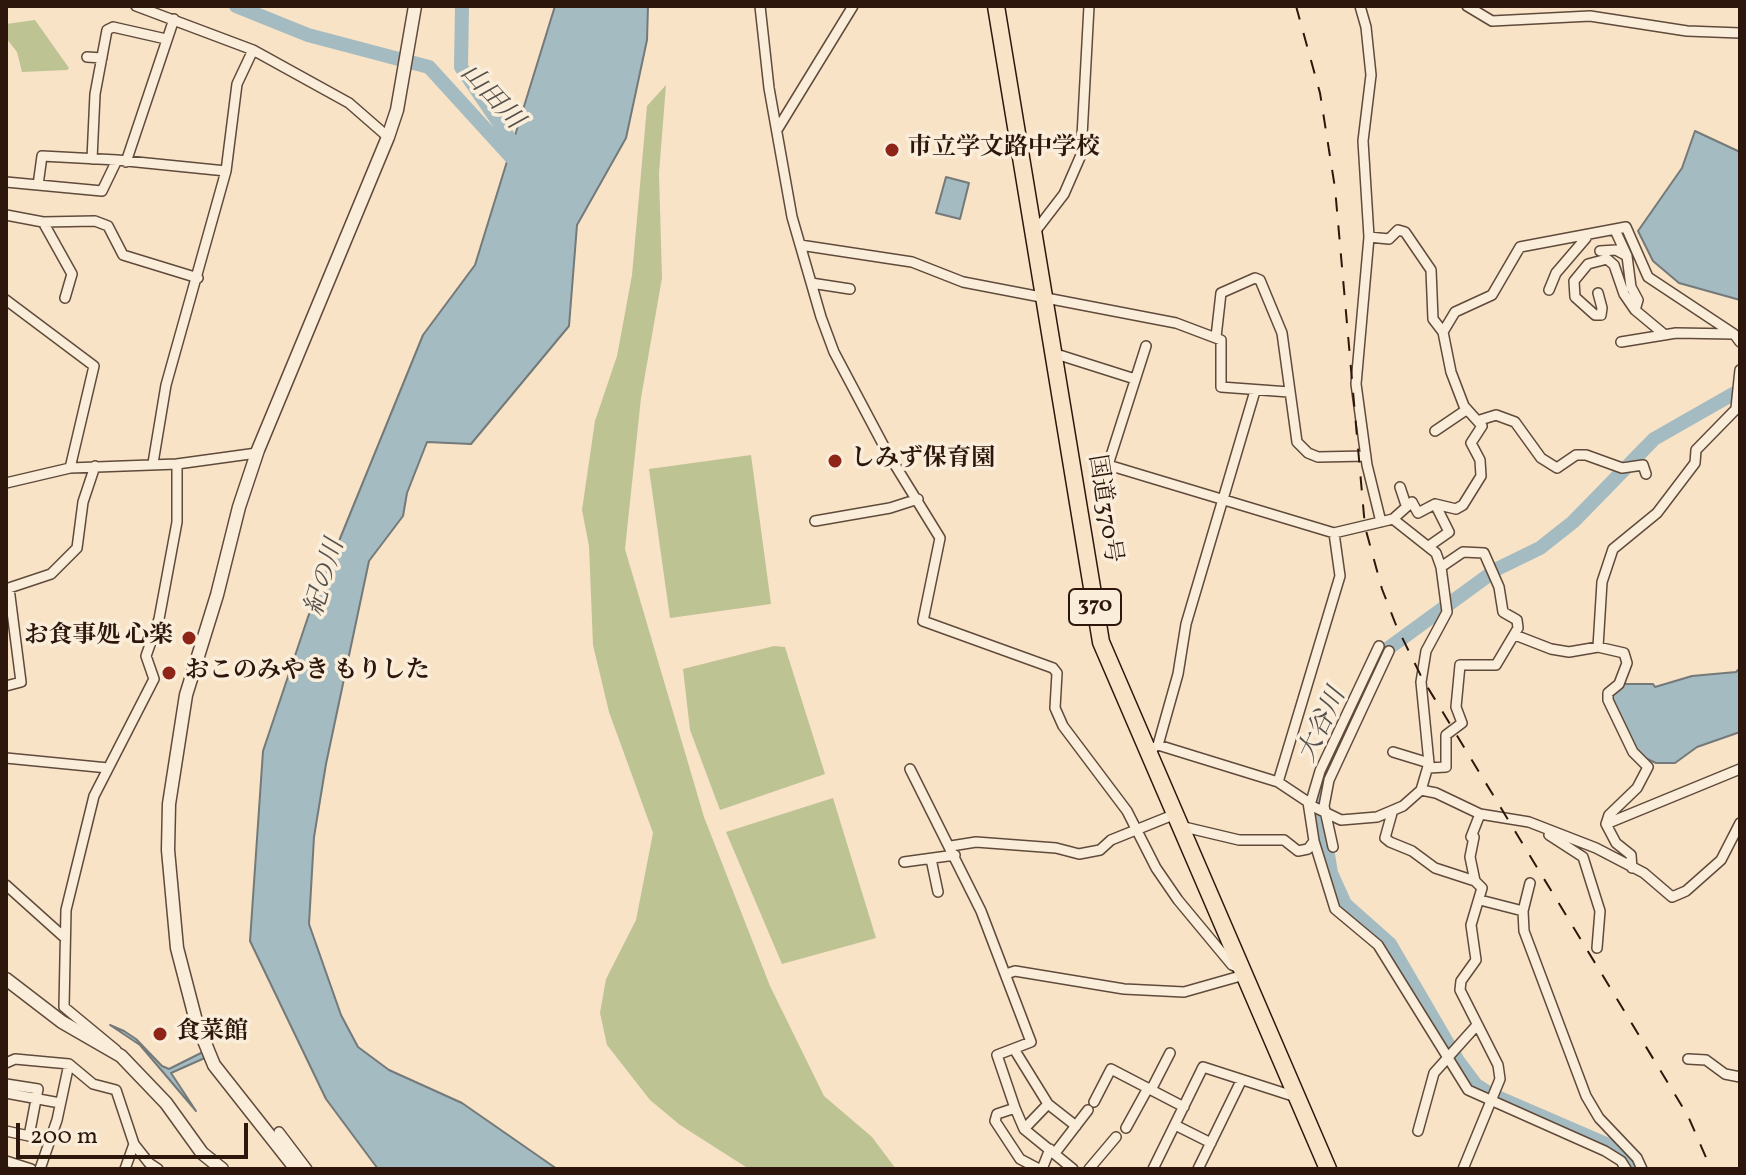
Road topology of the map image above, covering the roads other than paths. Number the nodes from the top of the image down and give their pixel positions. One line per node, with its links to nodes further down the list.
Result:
1 (136, 6): 9 (street)
2 (760, 6): 15 (street)
3 (853, 6): 15 (street)
4 (996, 6): 25 (highway, 国道370号 / 370)
5 (1089, 6): 25 (street)
6 (1360, 6): 26 (street)
7 (1467, 6): 10 (street)
8 (414, 7): 16 (street)
9 (174, 19): 11 (street); 12 (street)
10 (1740, 33)
11 (166, 39): 14 (street); 18 (street)
12 (253, 50): 16 (street); 19 (street)
13 (87, 57): 14 (street)
14 (102, 58): 17 (street)
15 (777, 130): 28 (street)
16 (388, 137): 55 (street)
17 (92, 159): 18 (street); 21 (street)
18 (122, 161): 19 (street); 21 (street)
19 (226, 171): 31 (street)
20 (6, 182): 21 (street)
21 (38, 185)
22 (6, 215): 23 (street)
23 (43, 222): 31 (street); 37 (street)
24 (1615, 230): 27 (street); 30 (street); 43 (street)
25 (1034, 233): 36 (highway, 国道370号 / 370)
26 (1369, 237): 40 (street); 56 (street)
27 (1586, 238): 34 (street); 40 (street)
28 (800, 245): 32 (street); 36 (street)
29 (1600, 251): 30 (street)
30 (1627, 256): 39 (street)
31 (198, 278): 57 (street)
32 (811, 283): 33 (street); 64 (street)
33 (850, 289)
34 (1549, 290)
35 (1598, 293): 39 (street)
36 (1044, 296): 42 (street); 46 (highway, 国道370号 / 370)
37 (65, 298)
38 (6, 300): 60 (street)
39 (1635, 310): 41 (street)
40 (1443, 332): 52 (street)
41 (1665, 335): 43 (street); 44 (street)
42 (1216, 337): 49 (street); 50 (street)
43 (1737, 338)
44 (1621, 342)
45 (1146, 346): 48 (street)
46 (1053, 353): 48 (street); 79 (highway, 国道370号 / 370)
47 (1740, 370): 51 (street)
48 (1135, 379): 65 (street)
49 (1255, 391): 50 (street); 65 (street)
50 (1289, 392): 56 (street)
51 (1738, 407): 76 (street)
52 (1466, 410): 53 (street); 54 (street)
53 (1480, 420): 61 (street); 66 (street)
54 (1435, 431)
55 (257, 453): 58 (street); 153 (street)
56 (1366, 456): 70 (street)
57 (153, 463): 58 (street); 59 (street)
58 (177, 464): 83 (street)
59 (95, 466): 60 (street); 78 (street)
60 (70, 468): 62 (street)
61 (1646, 474)
62 (6, 483)
63 (1400, 487): 67 (street)
64 (918, 499): 69 (street); 97 (street)
65 (1223, 501): 71 (street); 79 (street)
66 (1435, 504): 67 (street); 72 (street)
67 (1406, 505): 68 (street)
68 (1393, 519): 70 (street); 72 (street)
69 (815, 521)
70 (1381, 522): 71 (street)
71 (1334, 533): 86 (street)
72 (1429, 546): 73 (street)
73 (1441, 567): 74 (street); 82 (street)
74 (1515, 635): 76 (street); 82 (street)
75 (1379, 646): 89 (street)
76 (1598, 647): 88 (street)
77 (1389, 651): 89 (street)
78 (6, 686)
79 (1152, 748): 86 (street); 94 (highway, 国道370号 / 370)
80 (1393, 752): 82 (street)
81 (6, 758): 83 (street)
82 (1428, 765): 87 (street)
83 (108, 768): 110 (street)
84 (910, 769): 100 (street)
85 (1740, 769): 92 (street)
86 (1278, 782): 89 (street)
87 (1421, 790): 90 (street); 91 (street)
88 (1620, 807): 92 (street); 96 (street)
89 (1318, 808): 90 (street); 98 (street); 99 (street)
90 (1392, 813): 104 (street)
91 (1480, 814): 93 (street); 104 (street)
92 (1631, 814): 96 (street)
93 (1514, 818): 103 (street); 111 (street)
94 (1176, 821): 97 (street); 98 (street); 112 (highway, 国道370号 / 370)
95 (1740, 823): 103 (street)
96 (1606, 824): 103 (street)
97 (1137, 830): 100 (street); 112 (street)
98 (1314, 841): 120 (street)
99 (1333, 847)
100 (953, 850): 101 (street); 113 (street)
101 (931, 859): 102 (street); 107 (street)
102 (904, 862)
103 (1632, 868)
104 (1475, 881): 108 (street)
105 (1530, 883): 109 (street)
106 (6, 885): 110 (street)
107 (938, 892)
108 (1480, 900): 109 (street); 115 (street)
109 (1523, 911): 163 (street)
110 (65, 938): 118 (street)
111 (1597, 948)
112 (1243, 972): 113 (street); 129 (highway, 国道370号 / 370)
113 (1006, 974): 116 (street)
114 (6, 979): 118 (street)
115 (1477, 1025): 120 (street); 131 (street)
116 (1014, 1049): 133 (street); 135 (street)
117 (1170, 1053): 127 (street)
118 (121, 1056): 152 (street)
119 (1688, 1059): 124 (street)
120 (1447, 1060): 131 (street); 141 (street)
121 (6, 1063): 122 (street); 123 (street)
122 (69, 1064): 132 (street); 145 (street)
123 (6, 1071)
124 (1740, 1077)
125 (1241, 1081): 129 (street); 134 (street); 144 (street)
126 (6, 1084): 130 (street)
127 (1149, 1089): 134 (street); 137 (street); 138 (street)
128 (6, 1093): 130 (street)
129 (1296, 1097): 160 (highway, 国道370号 / 370)
130 (36, 1099): 132 (street); 140 (street)
131 (1494, 1099): 161 (street); 162 (street)
132 (60, 1103): 149 (street)
133 (1048, 1104): 137 (street); 139 (street)
134 (1184, 1107): 136 (street)
135 (1015, 1108): 139 (street); 155 (street)
136 (1175, 1125): 144 (street); 158 (street)
137 (1076, 1126): 146 (street)
138 (1126, 1128)
139 (1024, 1129): 146 (street)
140 (6, 1131)
141 (1418, 1131)
142 (279, 1132): 154 (street)
143 (1116, 1137): 157 (street)
144 (1211, 1143): 159 (street)
145 (134, 1144): 150 (street); 151 (street)
146 (1052, 1151): 155 (street); 156 (street)
147 (6, 1161): 148 (street)
148 (31, 1169)
149 (40, 1169)
150 (125, 1169)
151 (158, 1169)
152 (222, 1169)
153 (296, 1169)
154 (307, 1169)
155 (1040, 1169)
156 (1073, 1169)
157 (1089, 1169)
158 (1153, 1169)
159 (1198, 1169)
160 (1328, 1169)
161 (1463, 1169)
162 (1626, 1169)
163 (1642, 1169)

